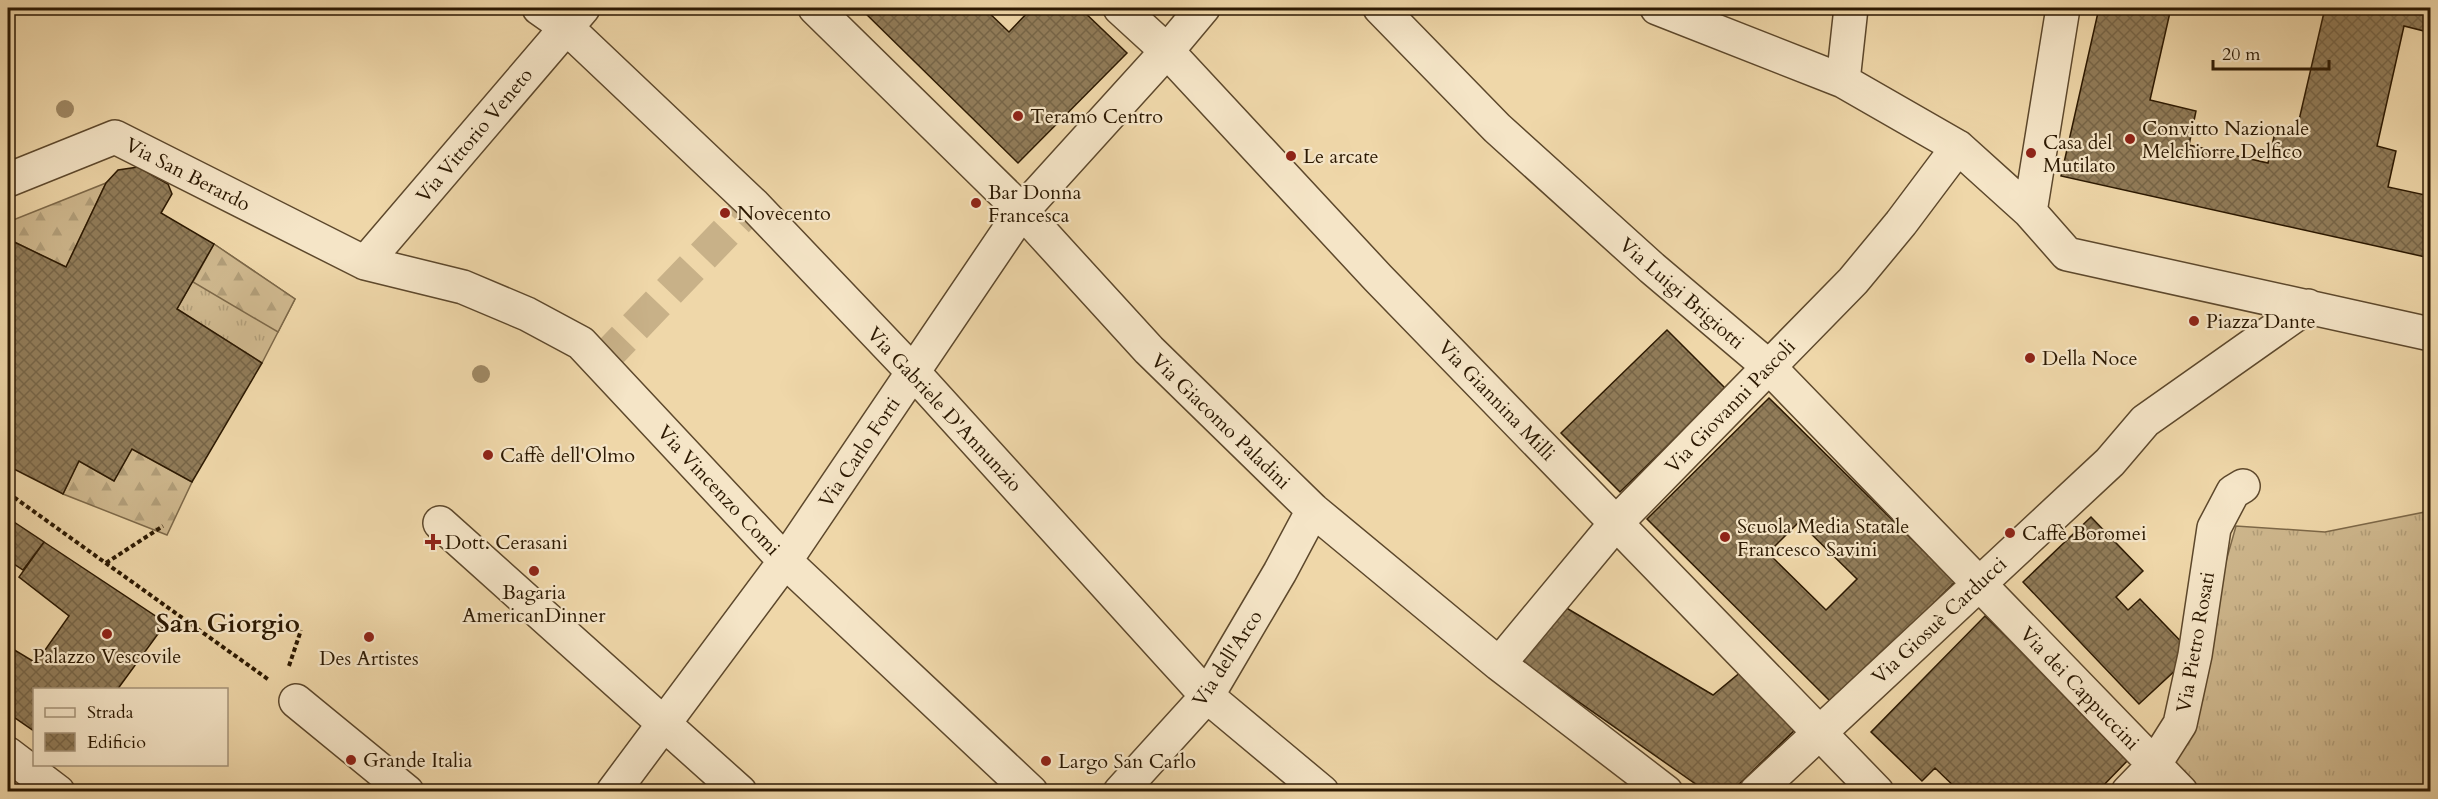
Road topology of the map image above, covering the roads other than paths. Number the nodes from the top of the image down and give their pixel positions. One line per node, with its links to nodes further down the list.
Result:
1 (539, 8): 9 (street, Via Gabriele D'Annunzio)
2 (815, 8): 14 (street, Via Giacomo Paladini)
3 (1120, 8): 10 (street, Via Giannina Milli)
4 (1203, 8): 10 (street, Via Carlo Forti)
5 (1380, 8): 19 (street, Via Luigi Brigiotti)
6 (1657, 8): 11 (street)
7 (1851, 8): 11 (street)
8 (2063, 8): 15 (street)
9 (575, 17): 16 (street, Via Vittorio Veneto); 20 (street, Via Gabriele D'Annunzio)
10 (1167, 51): 14 (street, Via Carlo Forti); 24 (street, Via Giannina Milli)
11 (1843, 81): 12 (street)
12 (1958, 147): 15 (street); 19 (street, Via Giovanni Pascoli)
13 (8, 180): 16 (street, Via San Berardo)
14 (1022, 211): 20 (street, Via Carlo Forti); 22 (street, Via Giacomo Paladini)
15 (2030, 212): 17 (street)
16 (365, 263): 25 (street, Via Vincenzo Comi)
17 (2308, 306): 18 (street); 26 (street, Via Giosuè Carducci)
18 (2430, 334)
19 (1769, 367): 24 (street, Via Giovanni Pascoli); 26 (street, Via Luigi Brigiotti)
20 (913, 372): 25 (street, Via Carlo Forti); 29 (street, Via Gabriele D'Annunzio)
21 (2243, 486): 33 (street, Via Pietro Rosati)
22 (1313, 510): 27 (street, Via Giacomo Paladini); 29 (street, Via dell'Arco)
23 (440, 523): 30 (street)
24 (1616, 523): 27 (street, Via Giovanni Pascoli); 31 (street, Via Giannina Milli)
25 (785, 561): 30 (street, Via Carlo Forti); 38 (street, Via Vincenzo Comi)
26 (1980, 583): 31 (street, Via Giosuè Carducci); 33 (street, Via dei Cappuccini)
27 (1499, 664): 41 (street, Via Giacomo Paladini)
28 (289, 695): 35 (street)
29 (1206, 696): 39 (street, Via dell'Arco); 40 (street, Via Gabriele D'Annunzio)
30 (665, 725): 36 (street, Via Carlo Forti); 37 (street)
31 (1820, 732): 42 (street, Via Giosuè Carducci); 43 (street, Via Giannina Milli)
32 (8, 754): 34 (street)
33 (2154, 765): 44 (street, Via Pietro Rosati); 45 (street, Via dei Cappuccini)
34 (48, 788)
35 (407, 792)
36 (614, 792)
37 (740, 792)
38 (1031, 792)
39 (1120, 792)
40 (1322, 792)
41 (1666, 792)
42 (1756, 792)
43 (1877, 792)
44 (2128, 792)
45 (2181, 792)

